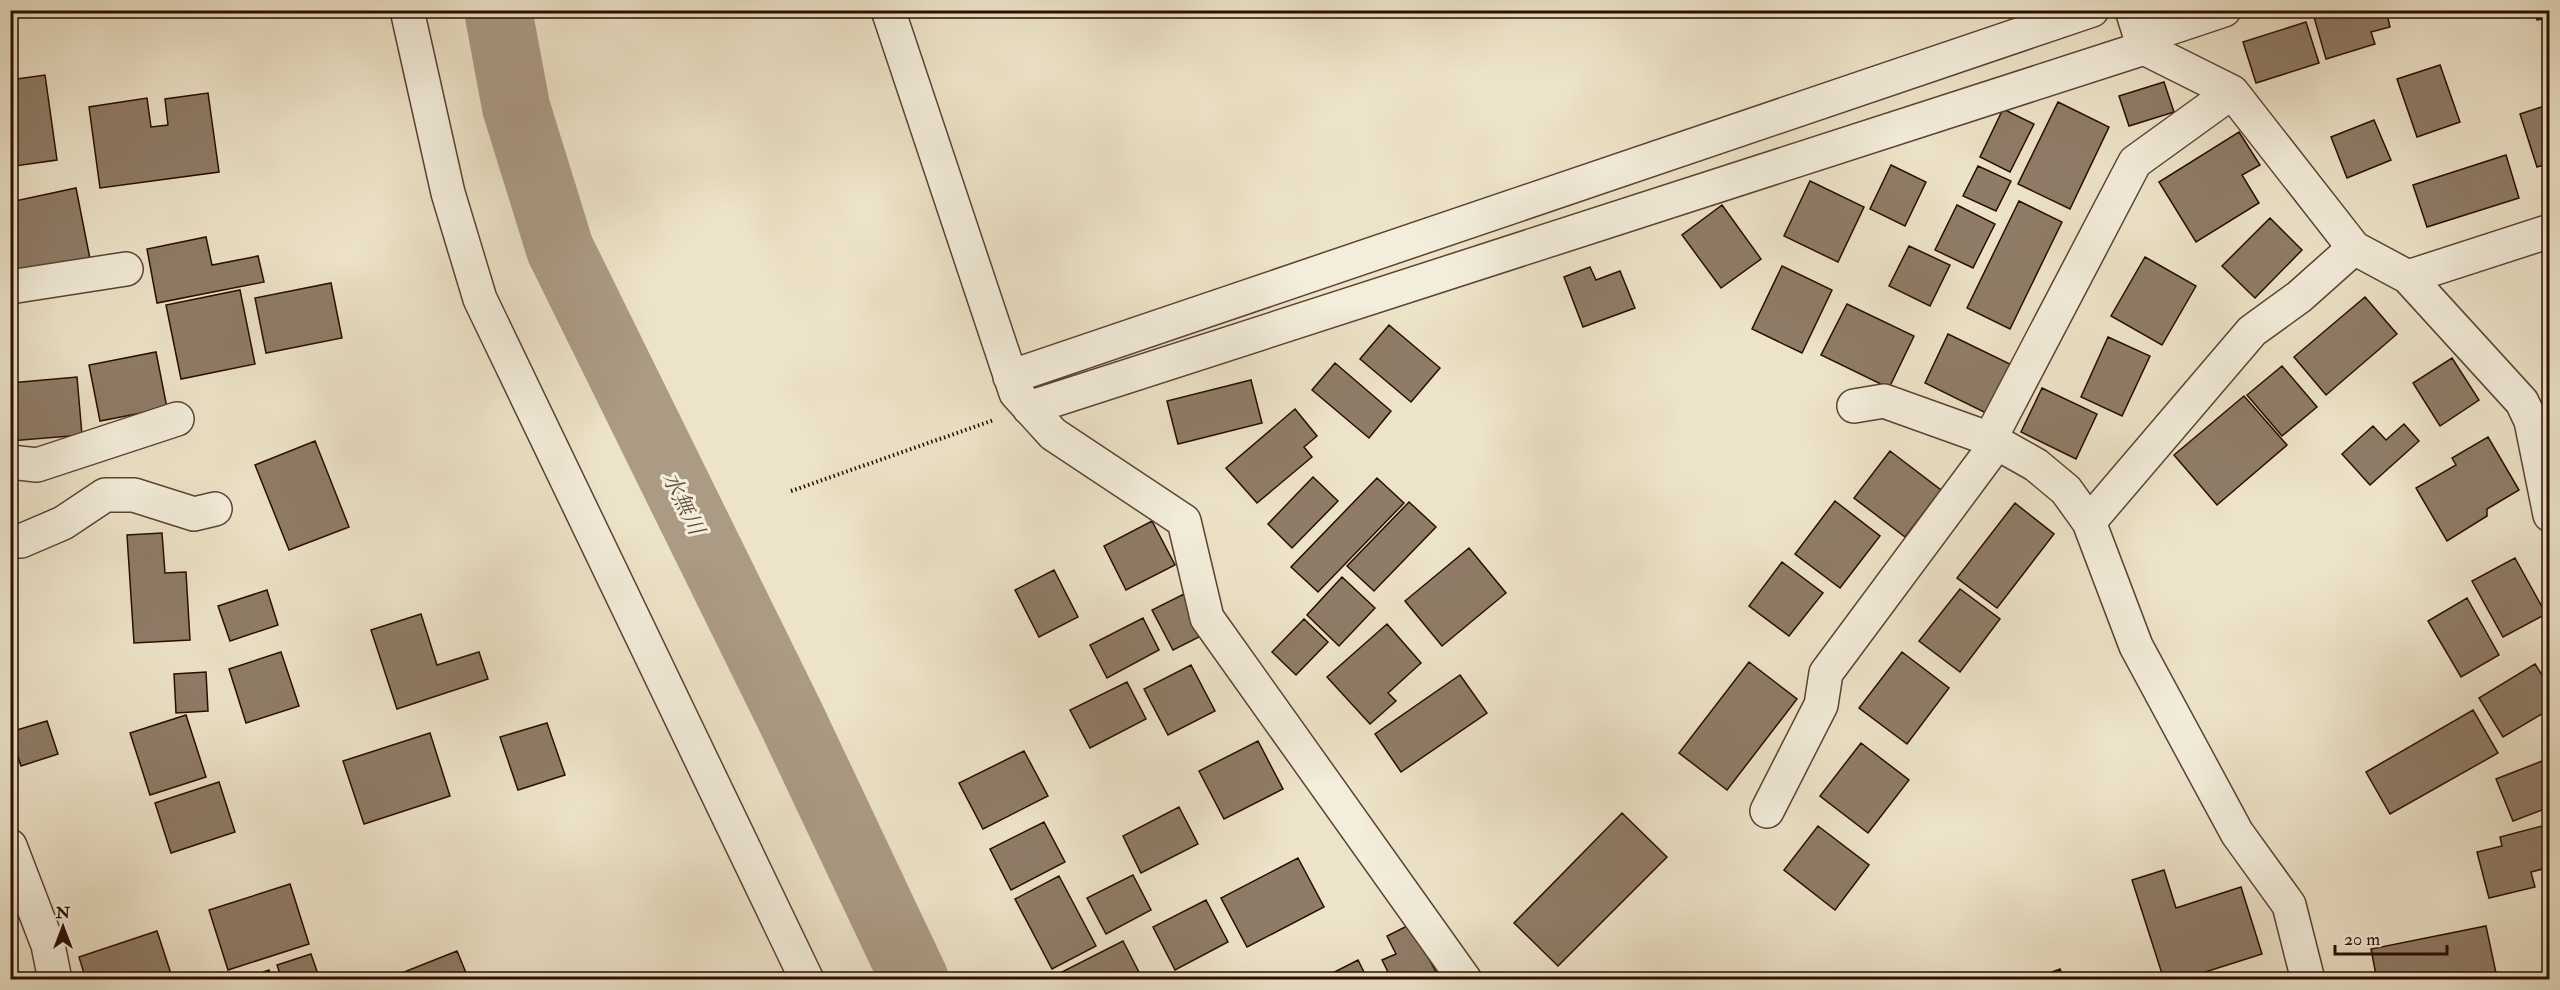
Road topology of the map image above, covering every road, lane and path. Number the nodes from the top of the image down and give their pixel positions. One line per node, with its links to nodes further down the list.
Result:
1 (407, 10): 26 (street)
2 (888, 10): 12 (street)
3 (2092, 10): 12 (street)
4 (2224, 10): 5 (street)
5 (2138, 32): 6 (street); 14 (street)
6 (2232, 92): 8 (street); 16 (street)
7 (2550, 231): 10 (street)
8 (2354, 248): 10 (street); 21 (street)
9 (126, 269): 11 (street)
10 (2408, 277): 20 (street)
11 (10, 287)
12 (1010, 377): 14 (street)
13 (1854, 406): 16 (street)
14 (1029, 408): 18 (path); 27 (street)
15 (177, 419): 17 (street)
16 (1990, 439): 21 (street); 23 (street)
17 (10, 462)
18 (791, 491)
19 (215, 509): 22 (street)
20 (2550, 515)
21 (2089, 522): 28 (street)
22 (10, 540)
23 (1767, 811)
24 (10, 846): 25 (street)
25 (55, 980)
26 (807, 980)
27 (1465, 980)
28 (2308, 980)

